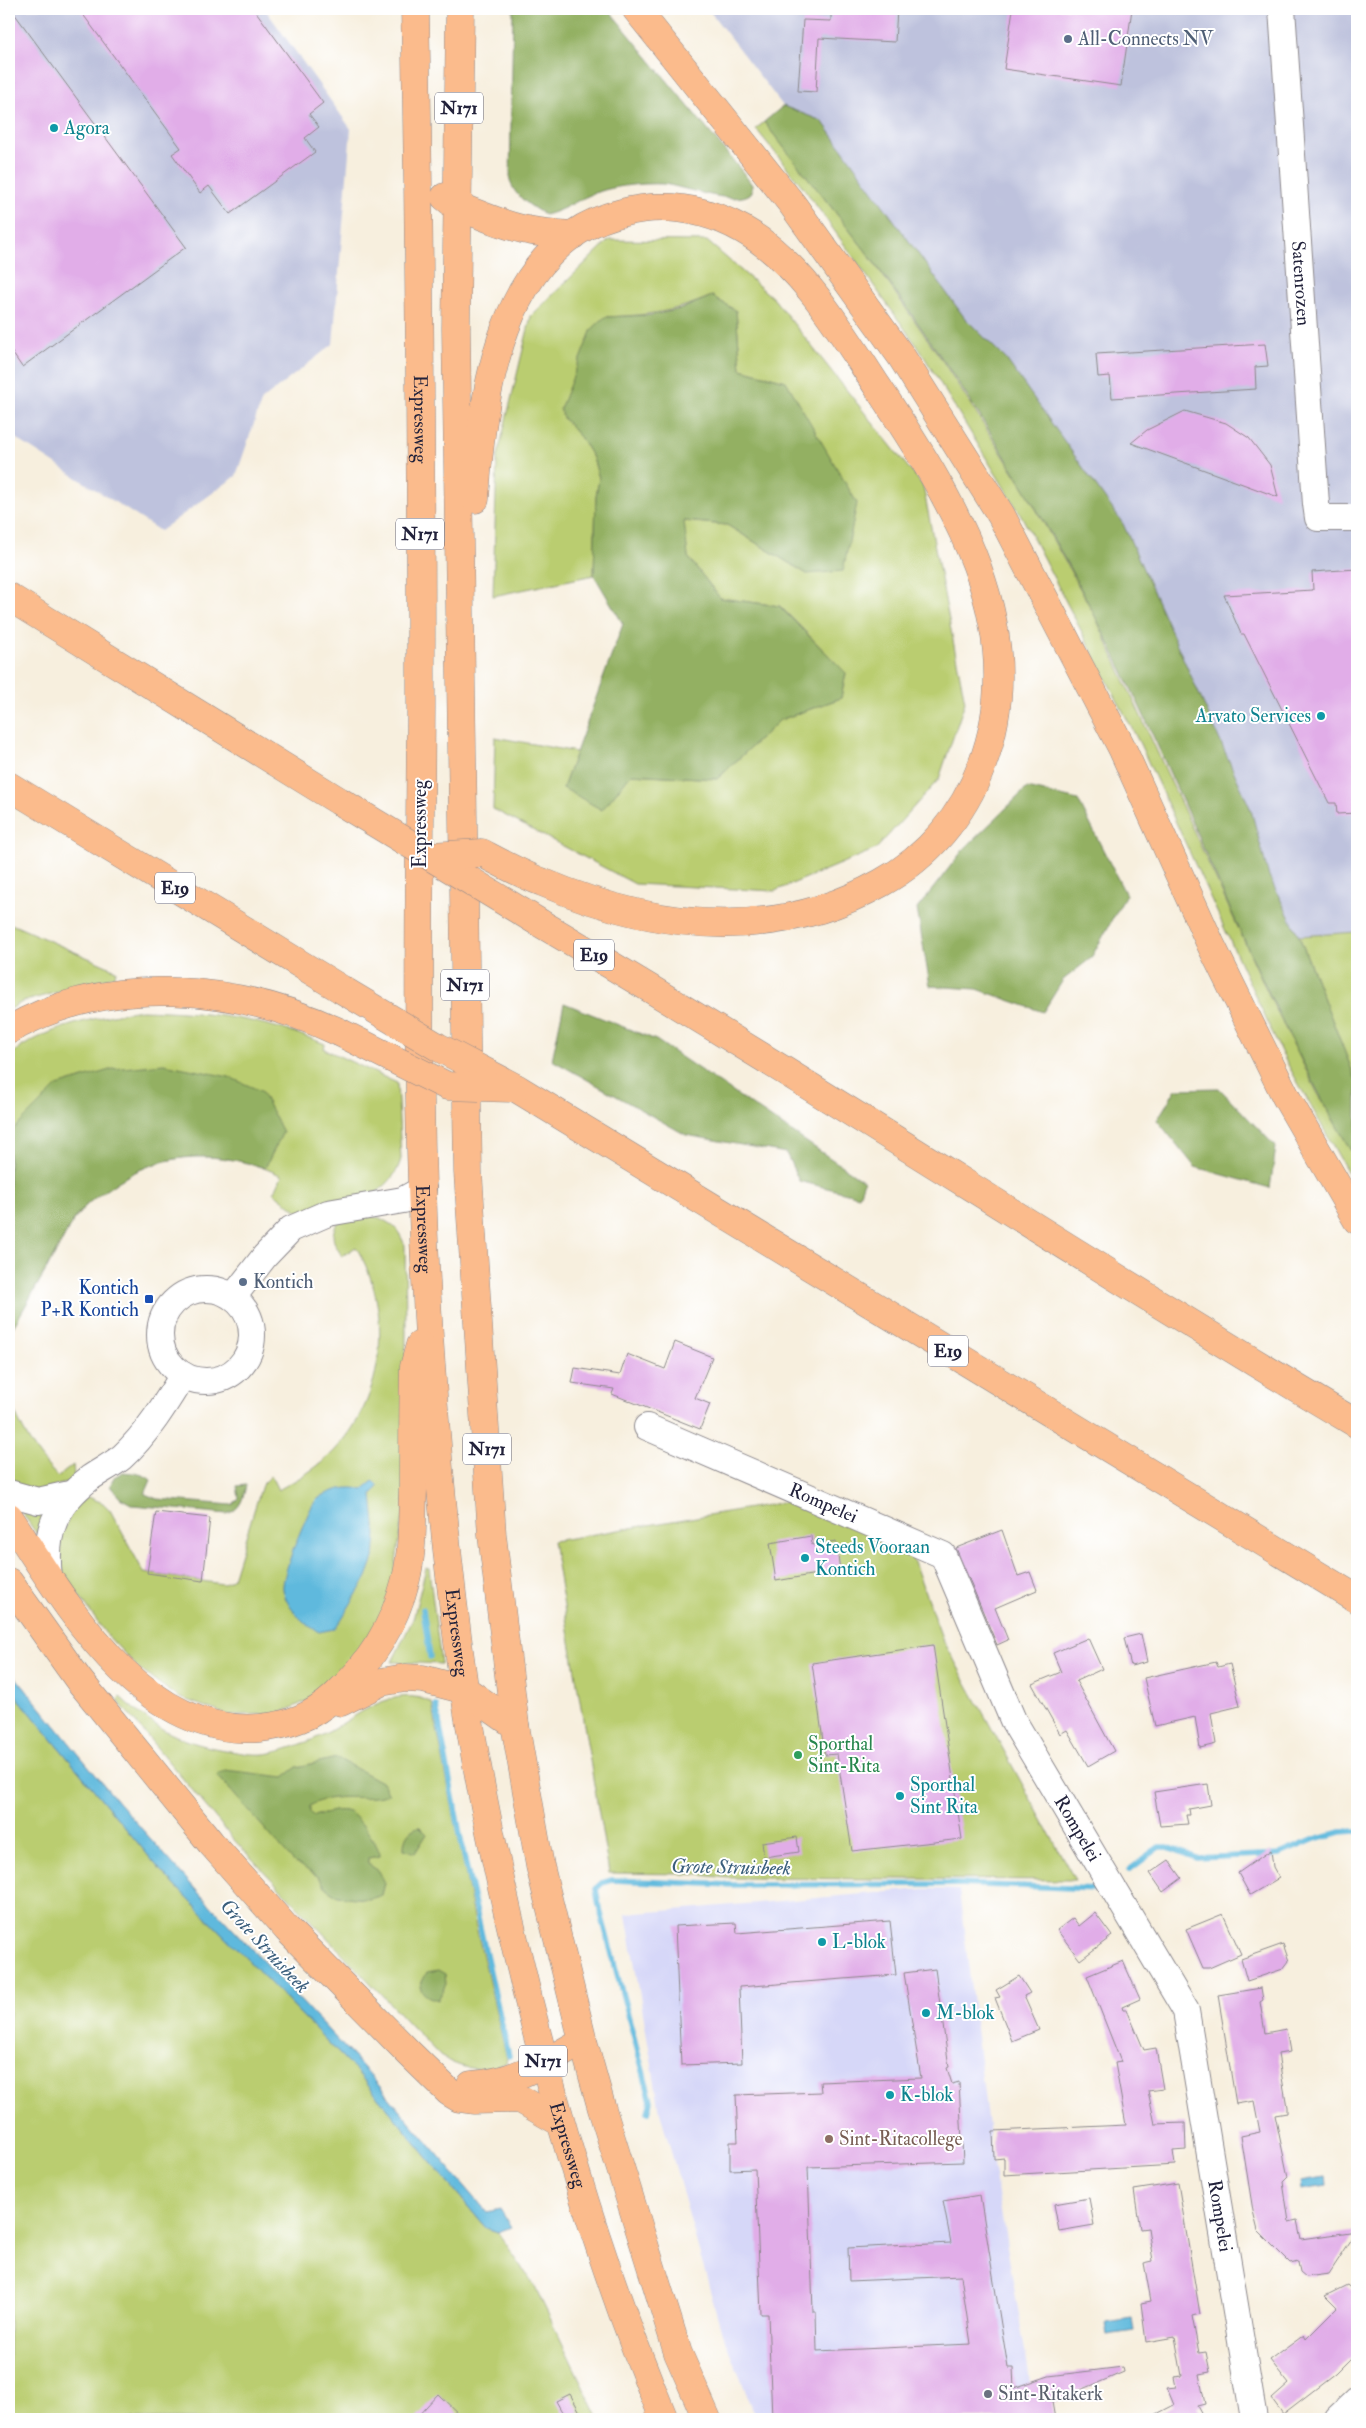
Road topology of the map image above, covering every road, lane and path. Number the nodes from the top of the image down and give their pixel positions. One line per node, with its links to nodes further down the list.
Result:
1 (415, 9): 5 (highway, Expressweg / N171)
2 (460, 9): 6 (highway, Expressweg / N171)
3 (636, 9): 17 (highway)
4 (1282, 9): 8 (street, Satenrozen)
5 (419, 175): 6 (highway); 16 (highway, Expressweg / N171)
6 (458, 208): 7 (highway); 10 (highway, Expressweg / N171)
7 (573, 234): 10 (highway); 12 (highway, bridge)
8 (1357, 518)
9 (9, 597): 12 (highway, E19, bridge)
10 (461, 612): 15 (highway, Expressweg / N171)
11 (9, 786): 14 (highway, E19, bridge)
12 (430, 856): 21 (highway, E19, bridge)
13 (9, 1030): 14 (highway, bridge)
14 (516, 1088): 28 (highway, E19)
15 (468, 1172): 16 (highway); 31 (highway, Expressweg / N171)
16 (423, 1189): 18 (street); 19 (highway, Expressweg / N171)
17 (1357, 1220)
18 (233, 1297): 20 (street); 20 (street)
19 (429, 1325): 29 (highway, Expressweg / N171); 30 (highway)
20 (183, 1375): 24 (street)
21 (1357, 1424)
22 (647, 1427): 39 (street, Rompelei)
23 (9, 1493): 24 (street)
24 (70, 1494): 26 (street)
25 (9, 1517): 26 (highway)
26 (49, 1577): 30 (highway)
27 (9, 1582): 34 (highway)
28 (1357, 1599)
29 (465, 1690): 30 (highway); 31 (highway); 33 (highway, Expressweg / N171)
30 (323, 1708)
31 (515, 1725): 32 (highway, Expressweg / N171)
32 (583, 2041): 33 (highway); 38 (highway, Expressweg / N171)
33 (543, 2063): 34 (highway); 35 (highway, Expressweg / N171)
34 (431, 2075): 35 (highway)
35 (560, 2122): 37 (highway, Expressweg / N171)
36 (1357, 2401): 40 (street)
37 (664, 2419)
38 (707, 2419)
39 (1254, 2419)
40 (1338, 2419)

